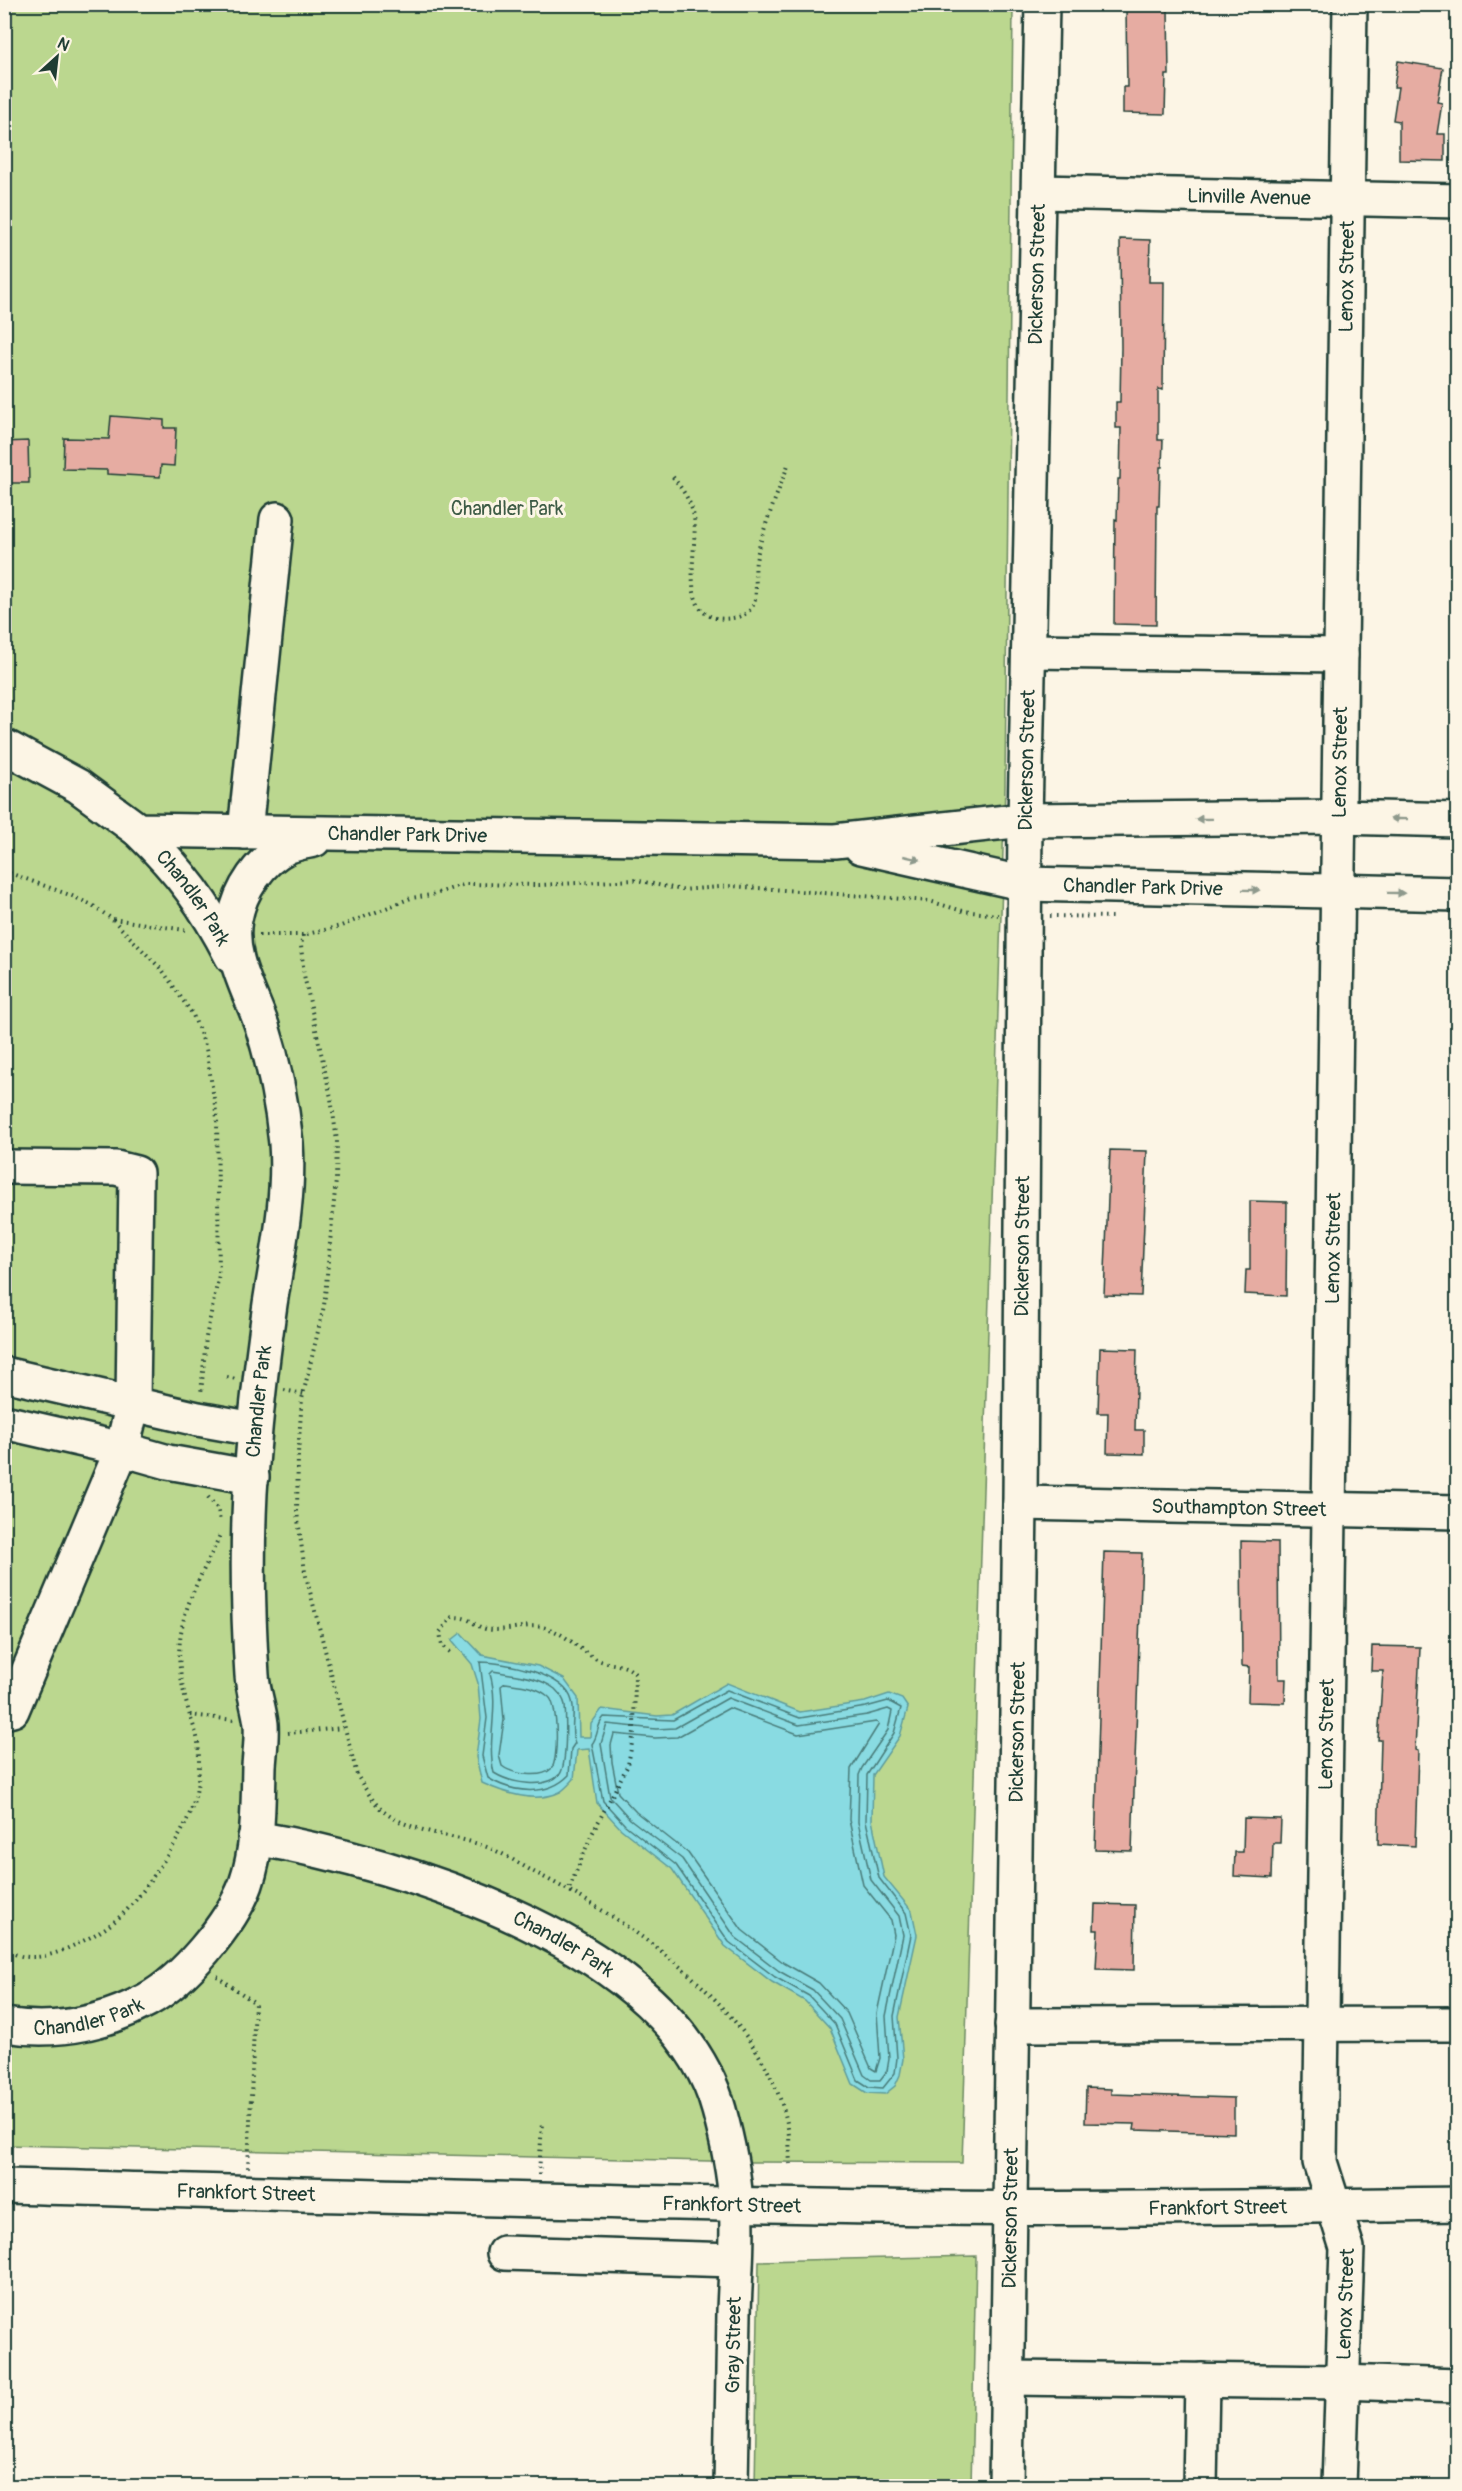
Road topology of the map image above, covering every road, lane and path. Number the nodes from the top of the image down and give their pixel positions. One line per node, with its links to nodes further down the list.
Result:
1 (1042, 4): 3 (street, Dickerson Street)
2 (1350, 4): 4 (street, Lenox Street)
3 (1039, 192): 4 (street, Linville Avenue); 9 (street, Dickerson Street)
4 (1347, 198): 5 (street, Linville Avenue); 10 (street, Lenox Street)
5 (1458, 201)
6 (788, 465): 7 (path)
7 (673, 477)
8 (277, 519): 16 (street)
9 (1029, 651): 10 (street); 13 (street, Dickerson Street)
10 (1341, 655): 12 (street, Lenox Street)
11 (4, 746): 15 (street)
12 (1338, 817): 13 (street, Chandler Park Drive, one-way to 13); 14 (street, Chandler Park Drive, one-way to 12); 19 (street, Lenox Street)
13 (1025, 820): 18 (street, Chandler Park Drive); 21 (street, Dickerson Street)
14 (1458, 820)
15 (138, 830): 16 (street, Chandler Park Drive); 24 (street, Chandler Park)
16 (244, 832): 17 (street, Chandler Park Drive)
17 (338, 834): 18 (street, Chandler Park Drive); 24 (street, Chandler Park)
18 (835, 841): 21 (street, Chandler Park Drive, one-way to 21)
19 (1337, 891): 20 (street, Chandler Park Drive, one-way to 20); 21 (street, Chandler Park Drive, one-way to 19); 34 (street, Lenox Street)
20 (1458, 894)
21 (1024, 899): 22 (path); 25 (path); 33 (street, Dickerson Street)
22 (1116, 917)
23 (112, 919): 24 (path)
24 (227, 933): 25 (path); 30 (street, Chandler Park)
25 (303, 935): 39 (path)
26 (4, 1167): 28 (street)
27 (4, 1374): 28 (street)
28 (133, 1403): 30 (street); 31 (street)
29 (4, 1422): 31 (street)
30 (254, 1429): 32 (street, Chandler Park)
31 (122, 1449): 32 (street); 37 (street)
32 (252, 1477): 38 (street, Chandler Park)
33 (1020, 1503): 34 (street, Southampton Street); 43 (street, Dickerson Street)
34 (1329, 1510): 35 (street, Southampton Street); 44 (street, Lenox Street)
35 (1458, 1512)
36 (450, 1652): 39 (path)
37 (4, 1712)
38 (255, 1838): 40 (street, Chandler Park); 50 (street, Chandler Park)
39 (569, 1889): 46 (path)
40 (196, 1958): 42 (street, Chandler Park); 47 (path)
41 (1458, 2024): 44 (street)
42 (4, 2025)
43 (1012, 2025): 44 (street); 53 (street, Dickerson Street)
44 (1322, 2025): 52 (street, Lenox Street)
45 (543, 2121): 48 (path)
46 (790, 2164)
47 (248, 2172)
48 (539, 2179)
49 (4, 2186): 50 (street, Frankfort Street)
50 (736, 2203): 53 (street, Frankfort Street); 55 (street, Gray Street)
51 (1458, 2204): 52 (street, Frankfort Street)
52 (1332, 2205): 53 (street, Frankfort Street); 58 (street, Lenox Street)
53 (1010, 2208): 56 (street, Dickerson Street)
54 (504, 2253): 55 (street)
55 (735, 2260): 60 (street, Gray Street)
56 (1008, 2378): 57 (street); 61 (street, Dickerson Street)
57 (1202, 2380): 58 (street); 62 (street)
58 (1341, 2382): 59 (street); 63 (street, Lenox Street)
59 (1458, 2386)
60 (731, 2487)
61 (1006, 2487)
62 (1200, 2487)
63 (1339, 2487)

